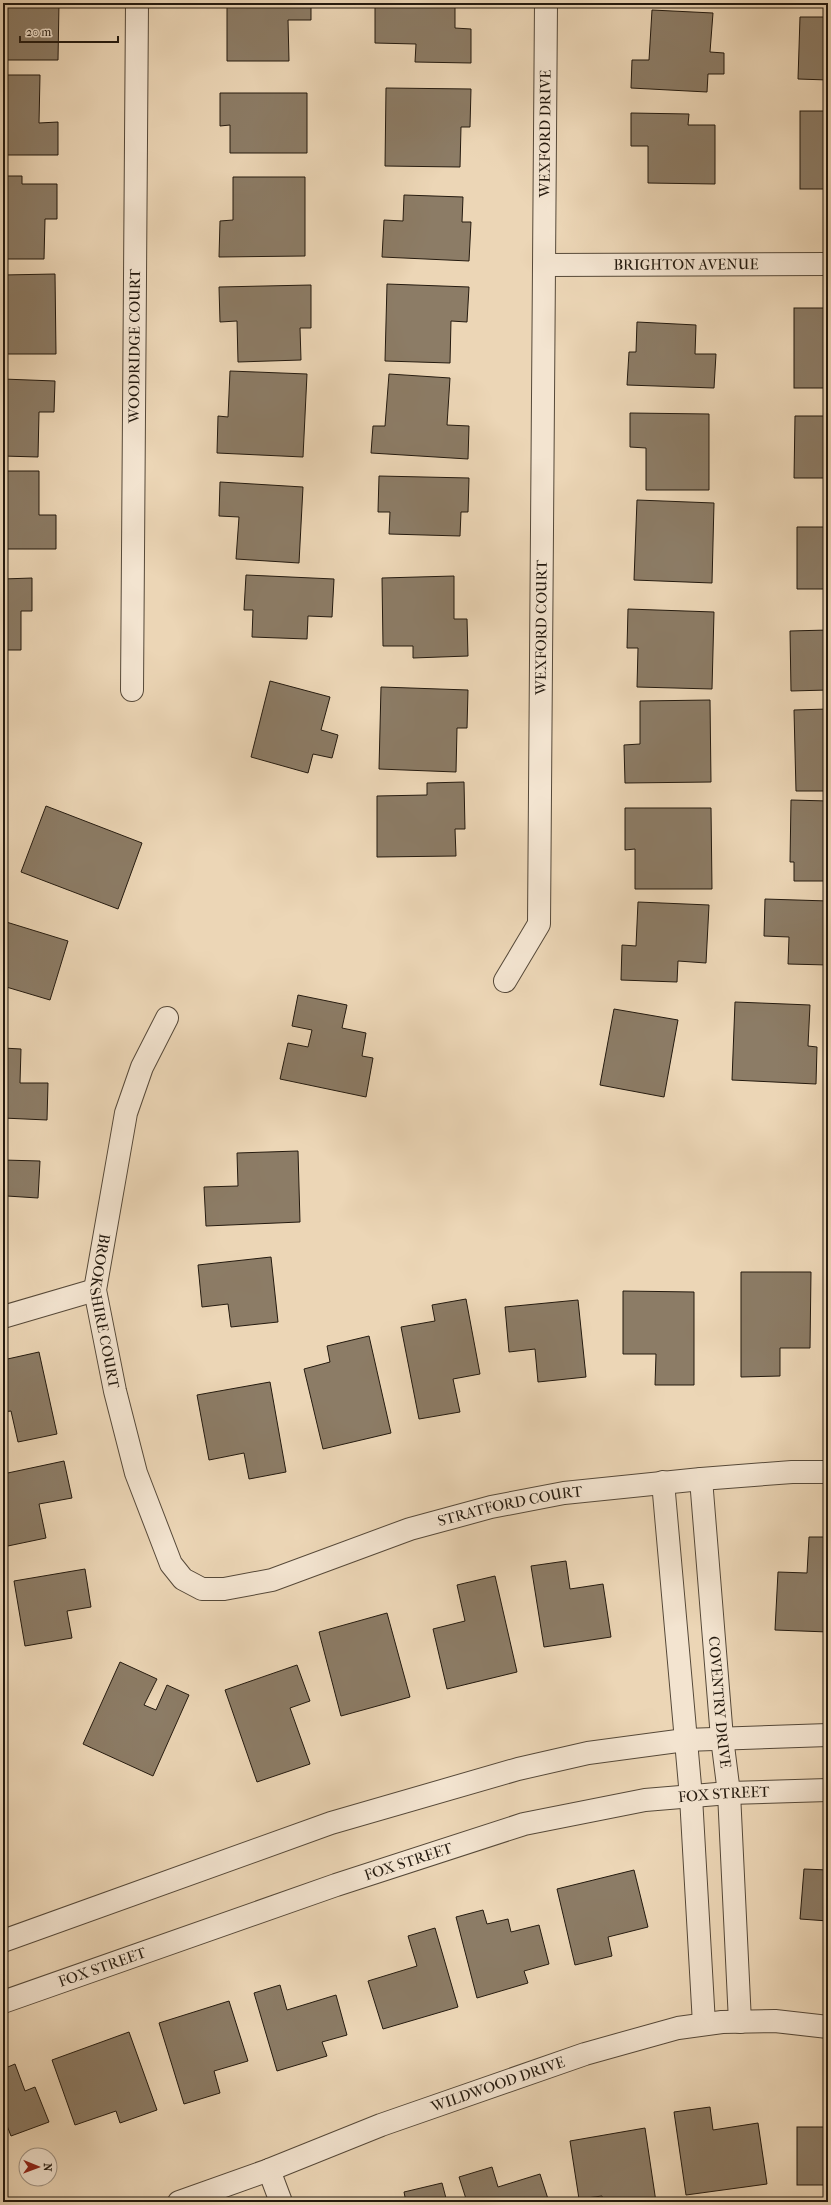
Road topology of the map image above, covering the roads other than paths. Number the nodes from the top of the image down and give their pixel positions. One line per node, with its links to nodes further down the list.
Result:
1 (138, 3): 5 (street, WOODRIDGE COURT)
2 (546, 3): 4 (street, WEXFORD DRIVE)
3 (828, 264): 4 (street, BRIGHTON AVENUE)
4 (545, 265): 6 (street, WEXFORD COURT)
5 (132, 690)
6 (505, 981)
7 (167, 1018): 8 (street, BROOKSHIRE COURT)
8 (95, 1290): 9 (street); 13 (street, BROOKSHIRE COURT)
9 (3, 1317)
10 (828, 1472): 11 (street, STRATFORD COURT)
11 (701, 1479): 12 (street, STRATFORD COURT); 15 (street, COVENTRY DRIVE)
12 (663, 1482): 13 (street, STRATFORD COURT); 16 (street)
13 (202, 1589)
14 (828, 1735): 15 (street)
15 (722, 1738): 16 (street); 18 (street, COVENTRY DRIVE)
16 (685, 1740): 19 (street); 20 (street)
17 (828, 1790): 18 (street, FOX STREET)
18 (729, 1793): 19 (street, FOX STREET); 22 (street, COVENTRY DRIVE)
19 (691, 1797): 21 (street, FOX STREET); 23 (street)
20 (3, 1941)
21 (3, 2002)
22 (740, 2022): 23 (street, WILDWOOD DRIVE); 24 (street, WILDWOOD DRIVE)
23 (704, 2024): 25 (street, WILDWOOD DRIVE)
24 (828, 2027)
25 (270, 2170): 26 (street, WILDWOOD DRIVE); 27 (street)
26 (179, 2202)
27 (280, 2202)

